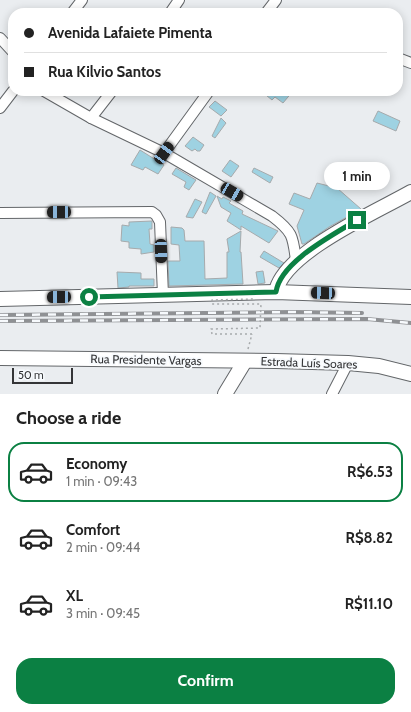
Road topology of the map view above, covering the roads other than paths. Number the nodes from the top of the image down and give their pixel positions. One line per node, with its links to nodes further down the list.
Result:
1 (82, 0): 4 (street)
2 (180, 0): 5 (street)
3 (276, 0): 6 (street)
4 (76, 8)
5 (174, 8)
6 (270, 8)
7 (0, 38): 8 (street)
8 (8, 47)
9 (7, 94): 13 (street)
10 (53, 96): 14 (street)
11 (108, 96): 14 (street)
12 (205, 96): 15 (street)
13 (0, 108)
14 (91, 118): 15 (street)
15 (164, 153): 18 (street)
16 (411, 192): 18 (main road)
17 (0, 213): 20 (street)
18 (296, 261): 19 (main road)
19 (276, 292): 20 (main road); 21 (main road)
20 (163, 295): 22 (main road)
21 (411, 297)
22 (0, 299)
23 (0, 358): 24 (main road, Rua Presidente Vargas)
24 (245, 361): 25 (main road, Estrada Luís Soares); 27 (main road, Estrada Luís Soares)
25 (348, 363): 26 (main road, Estrada Luís Soares); 28 (street)
26 (411, 374)
27 (225, 394)
28 (332, 394)

